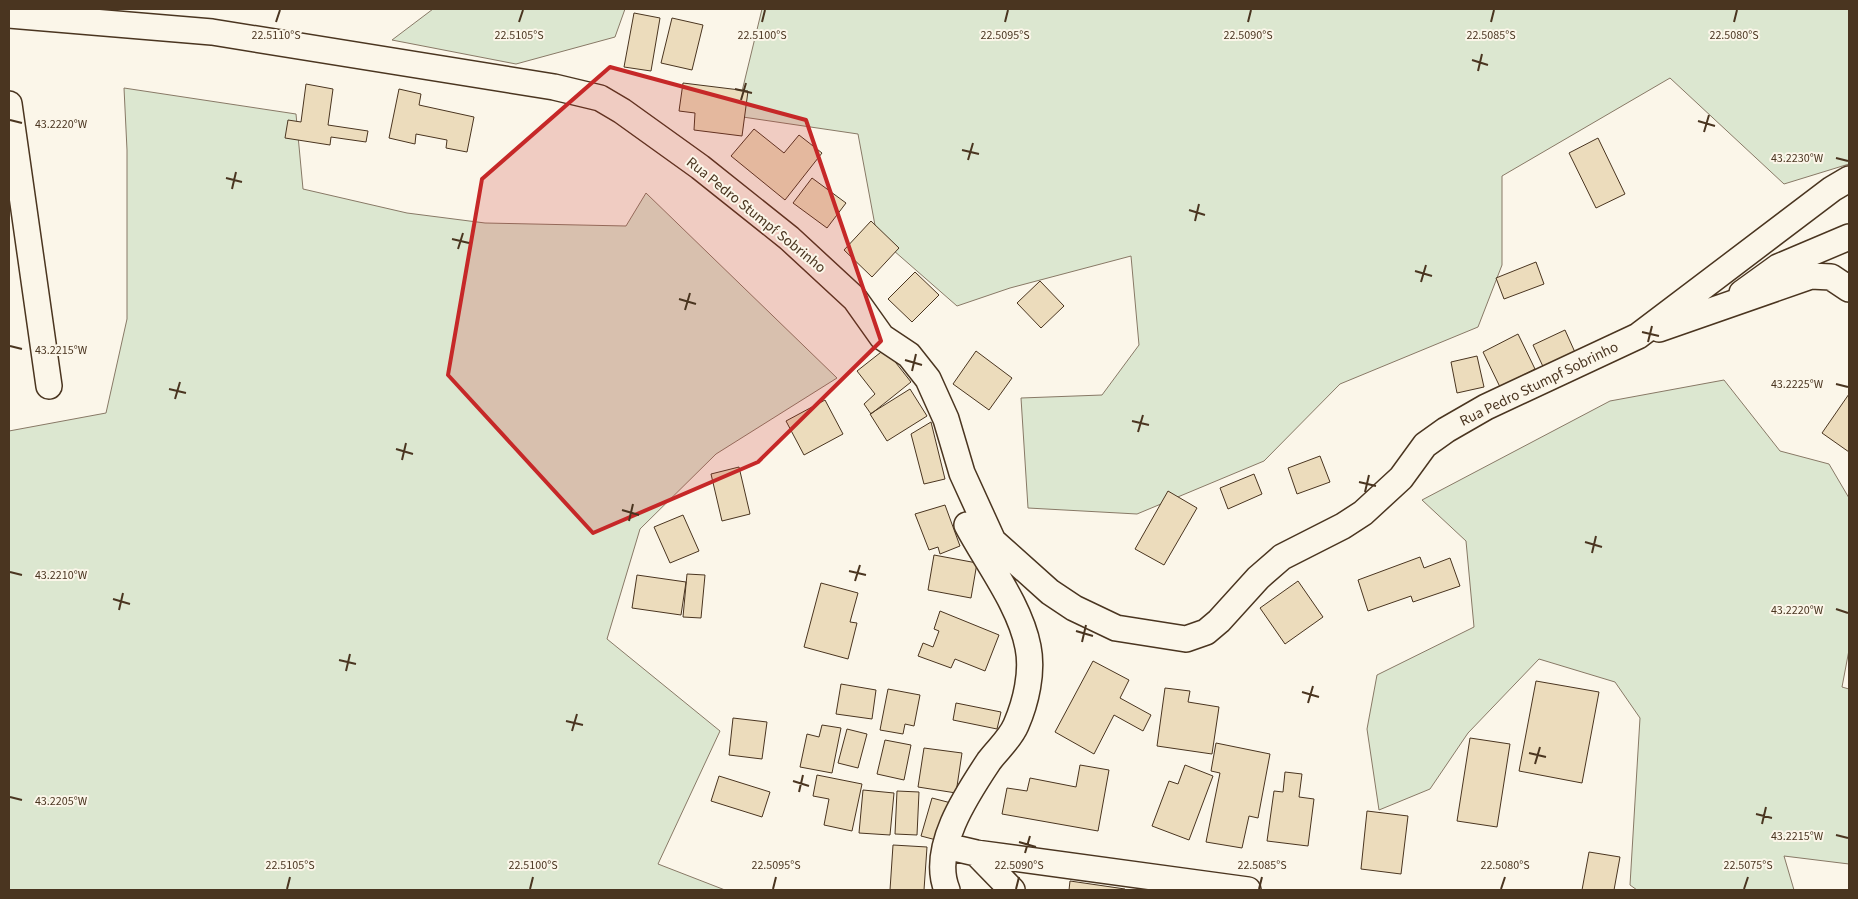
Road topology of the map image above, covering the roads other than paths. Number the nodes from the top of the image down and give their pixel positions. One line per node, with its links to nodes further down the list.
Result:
1 (9, 15): 9 (street, Rua Pedro Stumpf Sobrinho)
2 (9, 104): 8 (street)
3 (1849, 179): 7 (street, Rua Pedro Stumpf Sobrinho)
4 (1849, 237): 6 (street)
5 (1849, 289): 6 (street)
6 (1724, 307): 7 (street)
7 (1638, 336): 9 (street, Rua Pedro Stumpf Sobrinho)
8 (48, 386)
9 (962, 473): 10 (street)
10 (946, 846): 11 (street); 12 (street)
11 (976, 853): 13 (street); 14 (street)
12 (947, 890)
13 (1012, 890)
14 (1248, 890)

